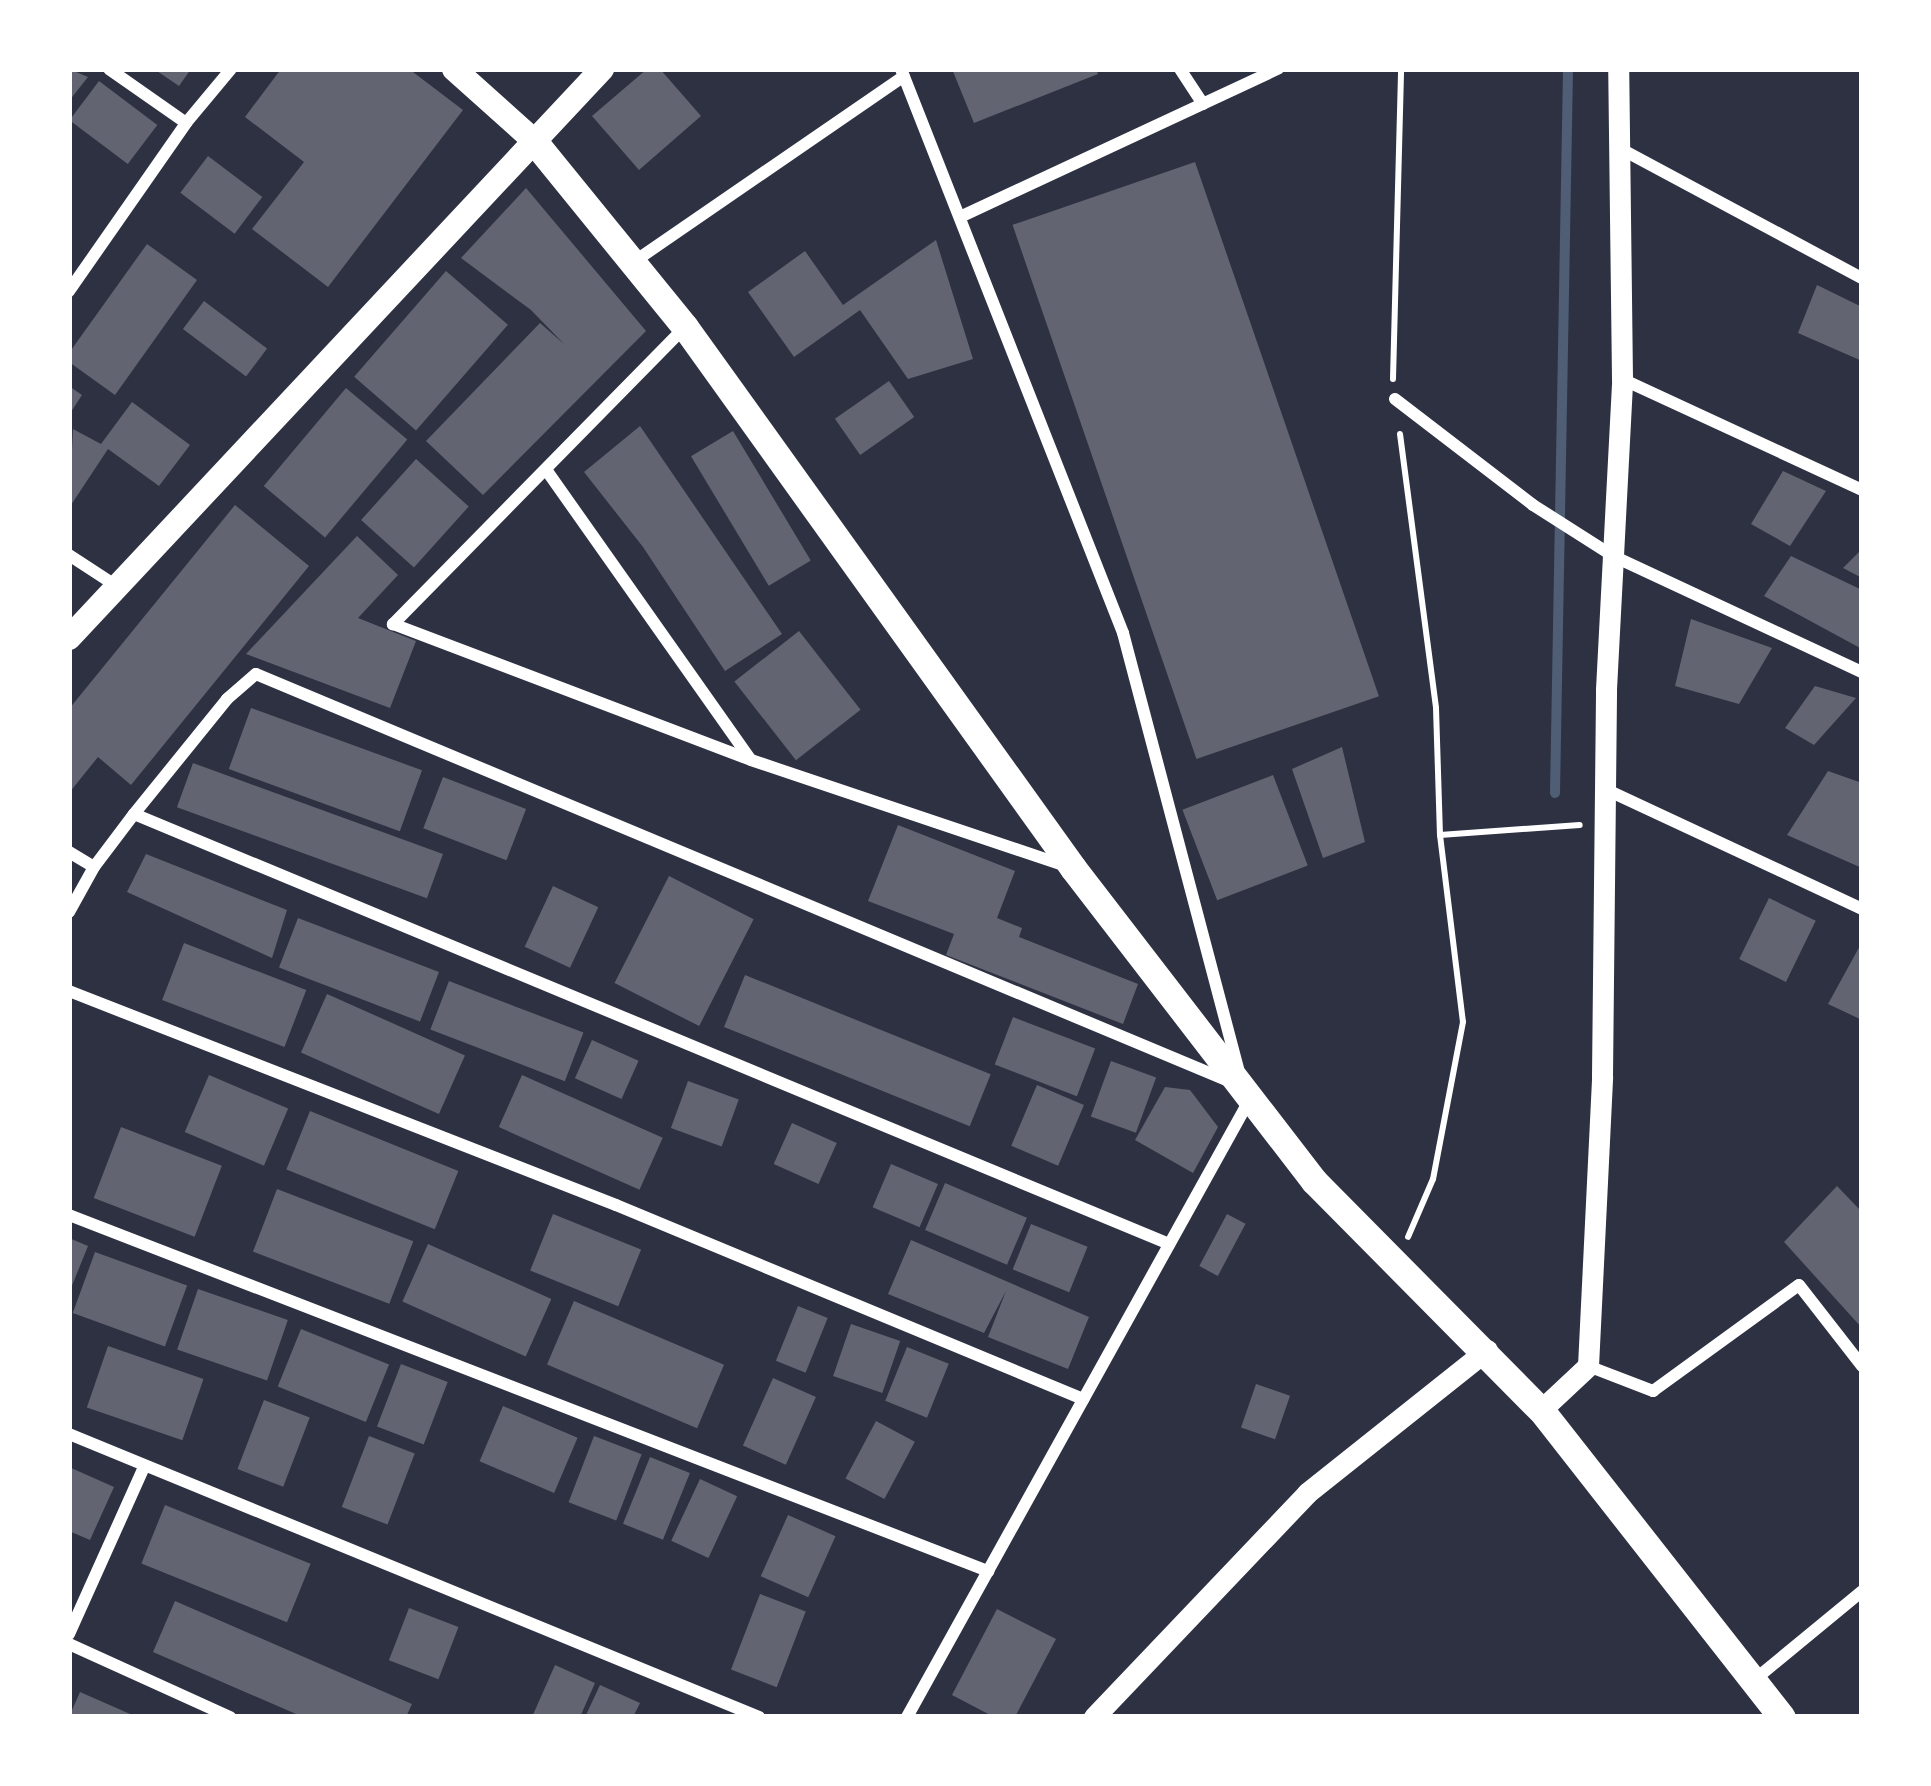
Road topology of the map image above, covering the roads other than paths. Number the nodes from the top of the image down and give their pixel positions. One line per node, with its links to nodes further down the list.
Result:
1 (109, 69): 10 (street)
2 (231, 69): 10 (street)
3 (454, 69): 11 (main road)
4 (602, 69): 11 (main road)
5 (1180, 69): 9 (street)
6 (1278, 69): 9 (street)
7 (1618, 69): 12 (street)
8 (903, 72): 13 (street); 14 (street)
9 (1202, 104): 13 (street)
10 (186, 123): 16 (street)
11 (533, 140): 14 (main road); 24 (main road)
12 (1621, 149): 15 (street); 18 (street)
13 (960, 217): 36 (street)
14 (634, 262): 17 (main road)
15 (1859, 271)
16 (69, 291)
17 (685, 327): 20 (street); 32 (main road)
18 (1622, 379): 21 (street); 23 (street)
19 (1395, 399): 23 (street)
20 (547, 471): 27 (street); 27 (street)
21 (1862, 490)
22 (69, 555): 24 (street)
23 (1613, 556): 26 (street); 28 (street)
24 (118, 587): 25 (main road)
25 (69, 638)
26 (1862, 672)
27 (751, 760): 32 (street)
28 (1607, 790): 33 (street); 40 (street)
29 (134, 814): 31 (street); 36 (street); 38 (street)
30 (69, 852): 31 (street)
31 (94, 867): 34 (street)
32 (1072, 868): 36 (main road)
33 (1862, 909)
34 (69, 912)
35 (69, 992): 42 (street)
36 (1247, 1093): 38 (street); 39 (main road)
37 (69, 1215): 46 (street)
38 (1169, 1244): 42 (street)
39 (1487, 1350): 43 (main road); 54 (street)
40 (1588, 1366): 41 (street); 43 (street)
41 (1862, 1366)
42 (1083, 1399): 46 (street)
43 (1540, 1410): 50 (main road)
44 (69, 1434): 45 (street)
45 (144, 1467): 48 (street); 52 (street)
46 (988, 1571): 53 (street)
47 (1862, 1591): 50 (street)
48 (69, 1634)
49 (69, 1644): 51 (street)
50 (1753, 1681): 55 (main road)
51 (230, 1717)
52 (759, 1717)
53 (907, 1717)
54 (1094, 1717)
55 (1782, 1717)

